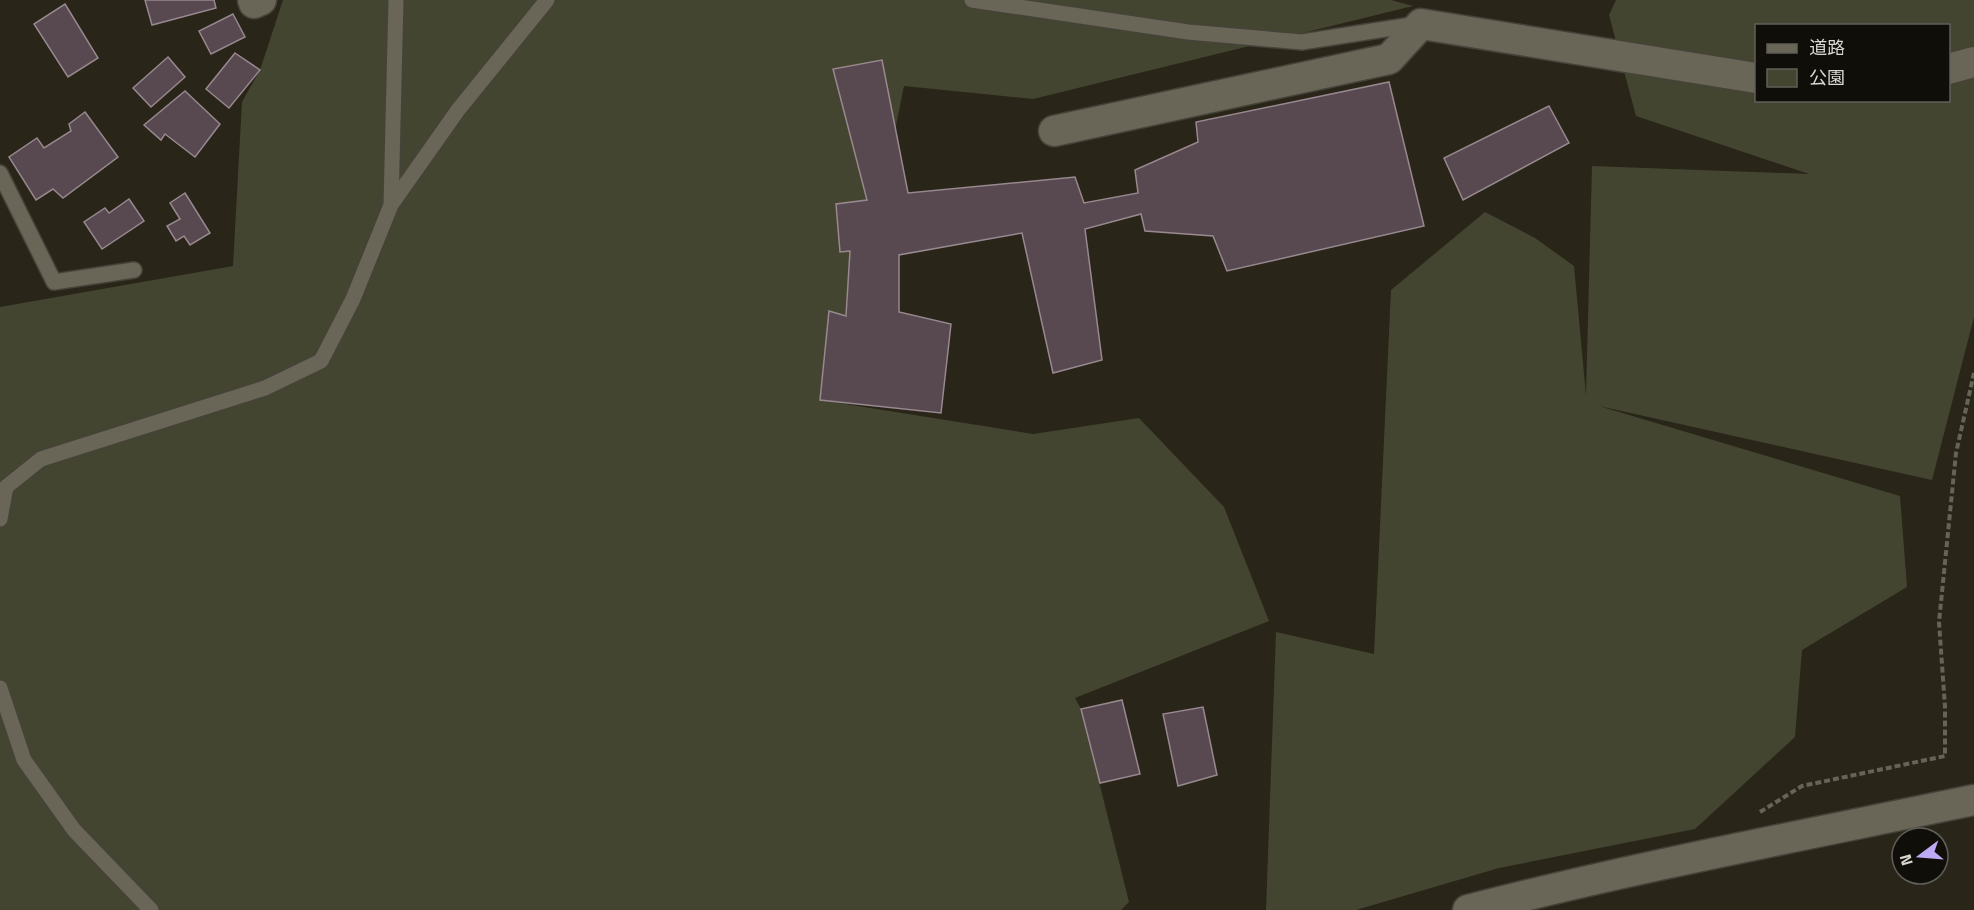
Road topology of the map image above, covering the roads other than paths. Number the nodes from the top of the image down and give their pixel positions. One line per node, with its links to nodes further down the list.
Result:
1 (253, 0): 2 (street)
2 (261, 0)
3 (396, 0): 12 (lane)
4 (547, 0): 12 (lane)
5 (972, 0): 6 (lane)
6 (1420, 24): 9 (street); 10 (street)
7 (1974, 62): 8 (street)
8 (1950, 68)
9 (1755, 78)
10 (1054, 130)
11 (0, 173): 13 (lane)
12 (391, 205): 14 (lane)
13 (134, 270)
14 (0, 519)
15 (0, 688): 17 (lane)
16 (1974, 800): 18 (street)
17 (151, 910)
18 (1468, 910)

